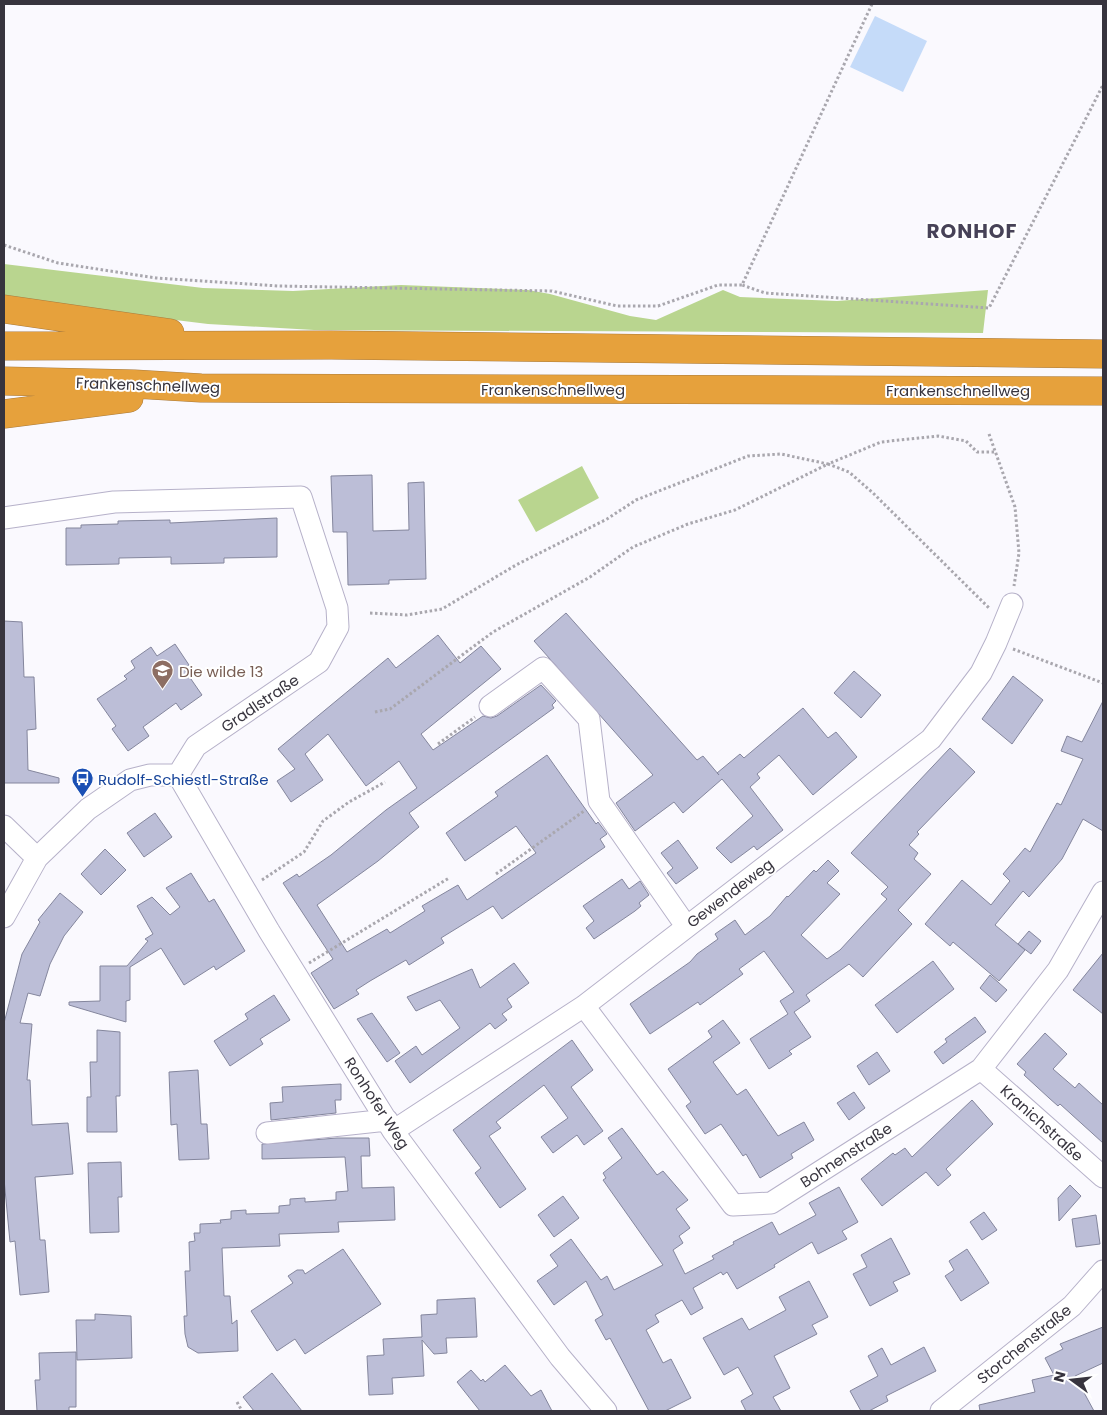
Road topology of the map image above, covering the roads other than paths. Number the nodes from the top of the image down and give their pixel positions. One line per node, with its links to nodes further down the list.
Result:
1 (4, 309): 2 (highway)
2 (253, 345): 3 (highway); 4 (highway)
3 (4, 346)
4 (1103, 354)
5 (4, 382): 6 (highway, Frankenschnellweg)
6 (201, 388): 7 (highway, Frankenschnellweg); 8 (highway)
7 (1103, 391)
8 (4, 414)
9 (4, 518): 12 (street, Gradlstraße)
10 (1008, 612): 17 (street, Gewendeweg)
11 (490, 706): 17 (street)
12 (178, 775): 14 (street); 20 (street, Ronhofer Weg)
13 (4, 826): 14 (street)
14 (36, 858): 16 (street)
15 (1103, 892): 19 (street, Bohnenstraße)
16 (4, 917)
17 (686, 926): 18 (street, Gewendeweg)
18 (584, 1006): 19 (street, Bohnenstraße); 20 (street, Gewendeweg)
19 (981, 1069): 22 (street, Kranichstraße)
20 (390, 1126): 21 (street); 24 (street, Ronhofer Weg)
21 (267, 1133)
22 (1103, 1177)
23 (1103, 1271): 25 (street, Storchenstraße)
24 (606, 1411)
25 (941, 1411)

